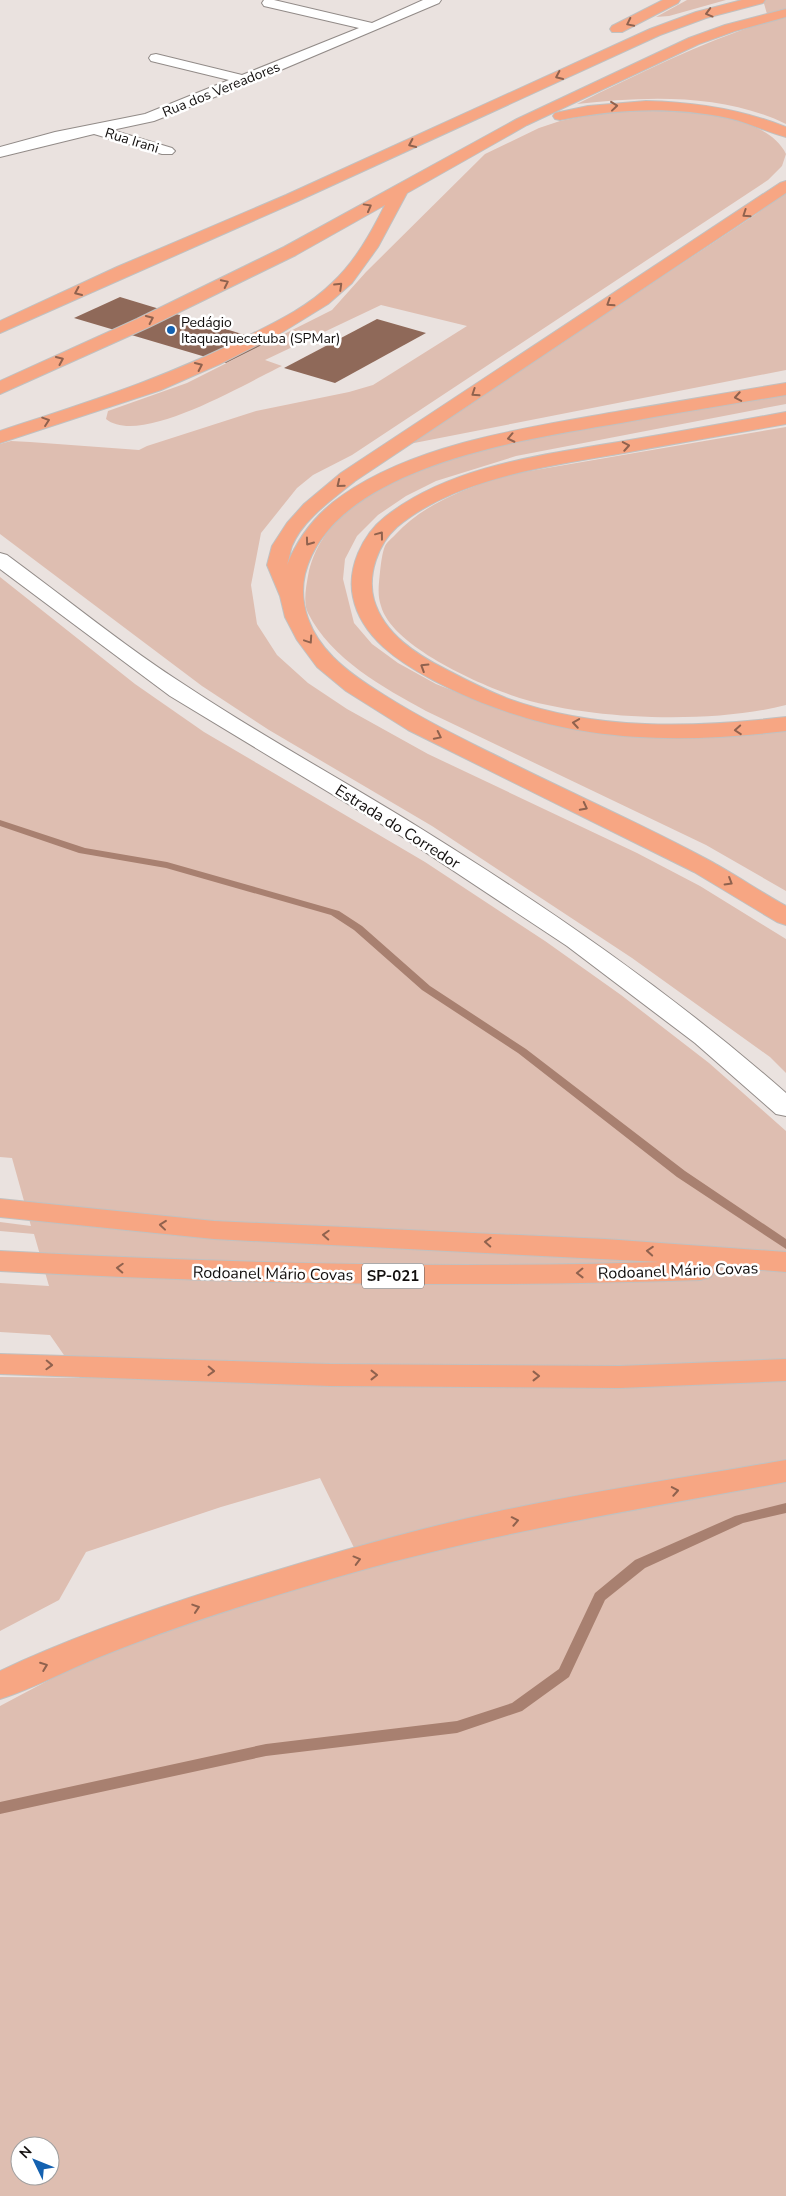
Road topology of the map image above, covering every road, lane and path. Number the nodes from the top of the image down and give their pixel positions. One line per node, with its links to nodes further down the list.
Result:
1 (434, 0): 6 (street, Rua dos Vereadores)
2 (673, 0): 7 (highway, one-way to 7)
3 (757, 0): 18 (highway, one-way to 18)
4 (269, 3): 6 (street)
5 (786, 13): 15 (highway)
6 (373, 27): 9 (street, Rua dos Vereadores)
7 (607, 34)
8 (156, 58): 9 (street)
9 (245, 80): 11 (street, Rua dos Vereadores)
10 (491, 91): 18 (highway)
11 (96, 130): 13 (street, Rua Irani); 14 (street, Rua dos Vereadores)
12 (786, 132): 15 (highway, one-way to 12)
13 (167, 151)
14 (0, 152)
15 (453, 160): 17 (highway)
16 (786, 186): 25 (highway, one-way to 25)
17 (401, 188): 20 (highway, one-way to 17); 23 (highway, one-way to 17)
18 (123, 272): 19 (highway, one-way to 19)
19 (0, 328)
20 (0, 388)
21 (786, 389): 25 (highway, one-way to 25)
22 (786, 418): 26 (highway, one-way to 22)
23 (0, 437)
24 (0, 559): 28 (street, Estrada do Corredor)
25 (291, 596): 27 (highway, one-way to 27)
26 (786, 724)
27 (786, 917)
28 (786, 1108)
29 (0, 1208): 31 (highway, one-way to 29)
30 (0, 1261): 32 (highway, Rodoanel Mário Covas / SP-021, one-way to 30)
31 (786, 1262)
32 (786, 1267)
33 (0, 1364): 34 (highway, one-way to 34)
34 (786, 1370)
35 (786, 1471): 36 (highway, one-way to 35)
36 (0, 1686)

